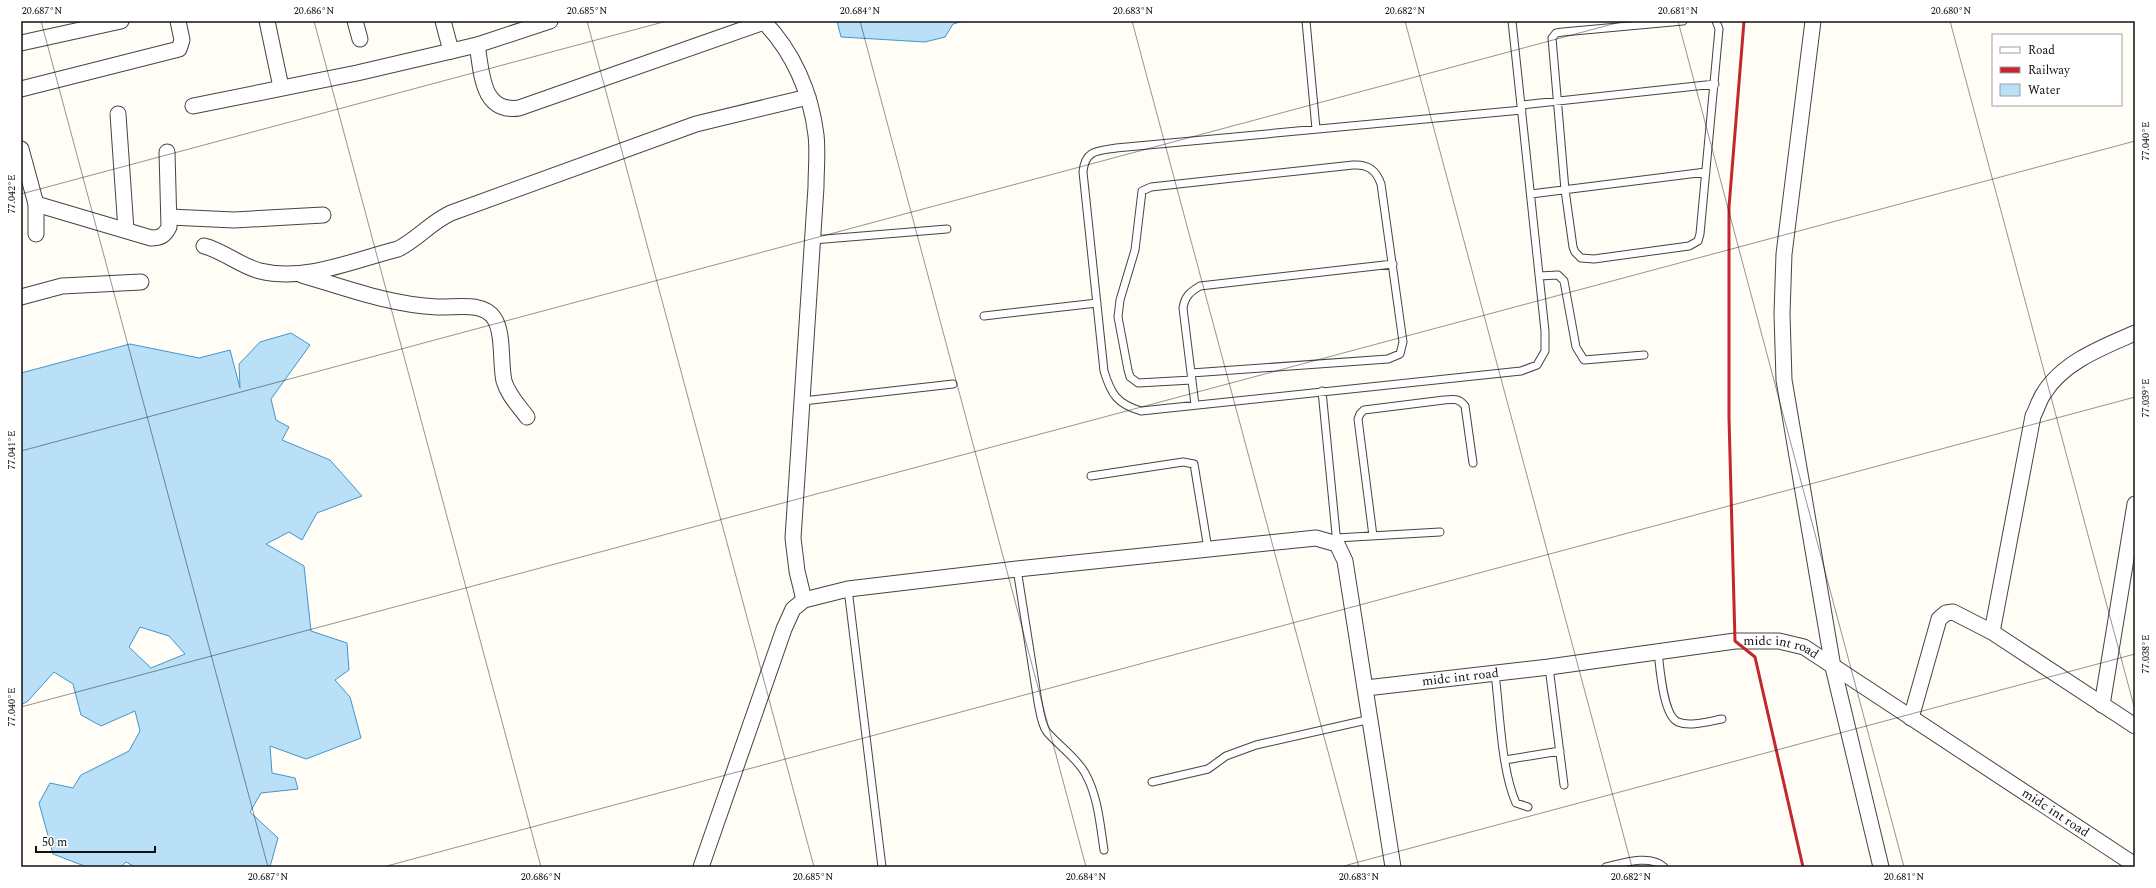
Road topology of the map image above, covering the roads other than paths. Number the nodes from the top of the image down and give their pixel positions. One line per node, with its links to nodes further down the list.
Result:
1 (121, 21): 14 (street)
2 (178, 21): 19 (street)
3 (267, 21): 18 (street)
4 (355, 21): 13 (street)
5 (443, 21): 16 (street)
6 (550, 21): 15 (street)
7 (1306, 21): 25 (lane)
8 (1512, 21): 23 (lane)
9 (1683, 21): 21 (lane)
10 (1716, 21): 17 (lane)
11 (1813, 21): 66 (street)
12 (764, 22): 15 (street); 20 (street)
13 (360, 39)
14 (21, 43)
15 (476, 45): 16 (street)
16 (451, 51): 18 (street)
17 (1715, 84): 21 (lane); 28 (lane)
18 (281, 87): 22 (street)
19 (21, 90)
20 (808, 96): 37 (street); 40 (street)
21 (1557, 101): 23 (lane); 29 (lane)
22 (193, 106)
23 (1521, 107): 25 (lane); 30 (lane)
24 (118, 114): 35 (street)
25 (1316, 129): 44 (lane)
26 (21, 149): 31 (street)
27 (167, 152): 33 (street)
28 (1706, 172): 29 (lane); 29 (lane)
29 (1565, 190): 30 (lane)
30 (1531, 194): 41 (lane)
31 (36, 204): 35 (street); 36 (street)
32 (323, 215): 33 (street)
33 (170, 217): 35 (street)
34 (947, 229): 37 (lane)
35 (126, 230)
36 (36, 234)
37 (813, 240): 51 (street)
38 (204, 246): 40 (street)
39 (1393, 264): 48 (lane); 48 (lane); 48 (lane)
40 (298, 274): 53 (street)
41 (1539, 276): 47 (lane); 50 (lane)
42 (141, 282): 43 (street)
43 (21, 297)
44 (1097, 303): 45 (lane); 52 (lane)
45 (984, 316)
46 (2135, 333): 64 (street)
47 (1644, 355)
48 (1191, 376): 52 (lane)
49 (953, 384): 51 (lane)
50 (1322, 391): 52 (lane); 59 (lane)
51 (803, 401): 63 (street)
52 (1195, 405)
53 (527, 417)
54 (1473, 463): 58 (lane)
55 (1091, 476): 60 (lane)
56 (2135, 504): 70 (street)
57 (1440, 532): 58 (lane)
58 (1373, 536): 59 (lane)
59 (1336, 541): 60 (street); 69 (street)
60 (1208, 549): 61 (street)
61 (1017, 569): 62 (street); 80 (lane)
62 (848, 589): 63 (street); 83 (lane)
63 (804, 600): 82 (street)
64 (1992, 632): 70 (street); 71 (street)
65 (1658, 652): 66 (street, midc int road); 67 (street, midc int road); 73 (lane)
66 (1834, 667): 71 (street, midc int road); 87 (street)
67 (1549, 668): 68 (street, midc int road); 75 (lane)
68 (1495, 674): 69 (street, midc int road); 76 (lane)
69 (1366, 688): 72 (street)
70 (2102, 704): 74 (street)
71 (1911, 718): 81 (street, midc int road)
72 (1371, 719): 77 (lane); 84 (street)
73 (1722, 719)
74 (2135, 726)
75 (1560, 751): 76 (lane); 78 (lane)
76 (1505, 760): 79 (lane)
77 (1152, 782)
78 (1564, 785)
79 (1528, 808)
80 (1104, 850)
81 (2135, 865)
82 (701, 867)
83 (882, 867)
84 (1393, 867)
85 (1606, 867): 86 (lane)
86 (1664, 867)
87 (1881, 867)

